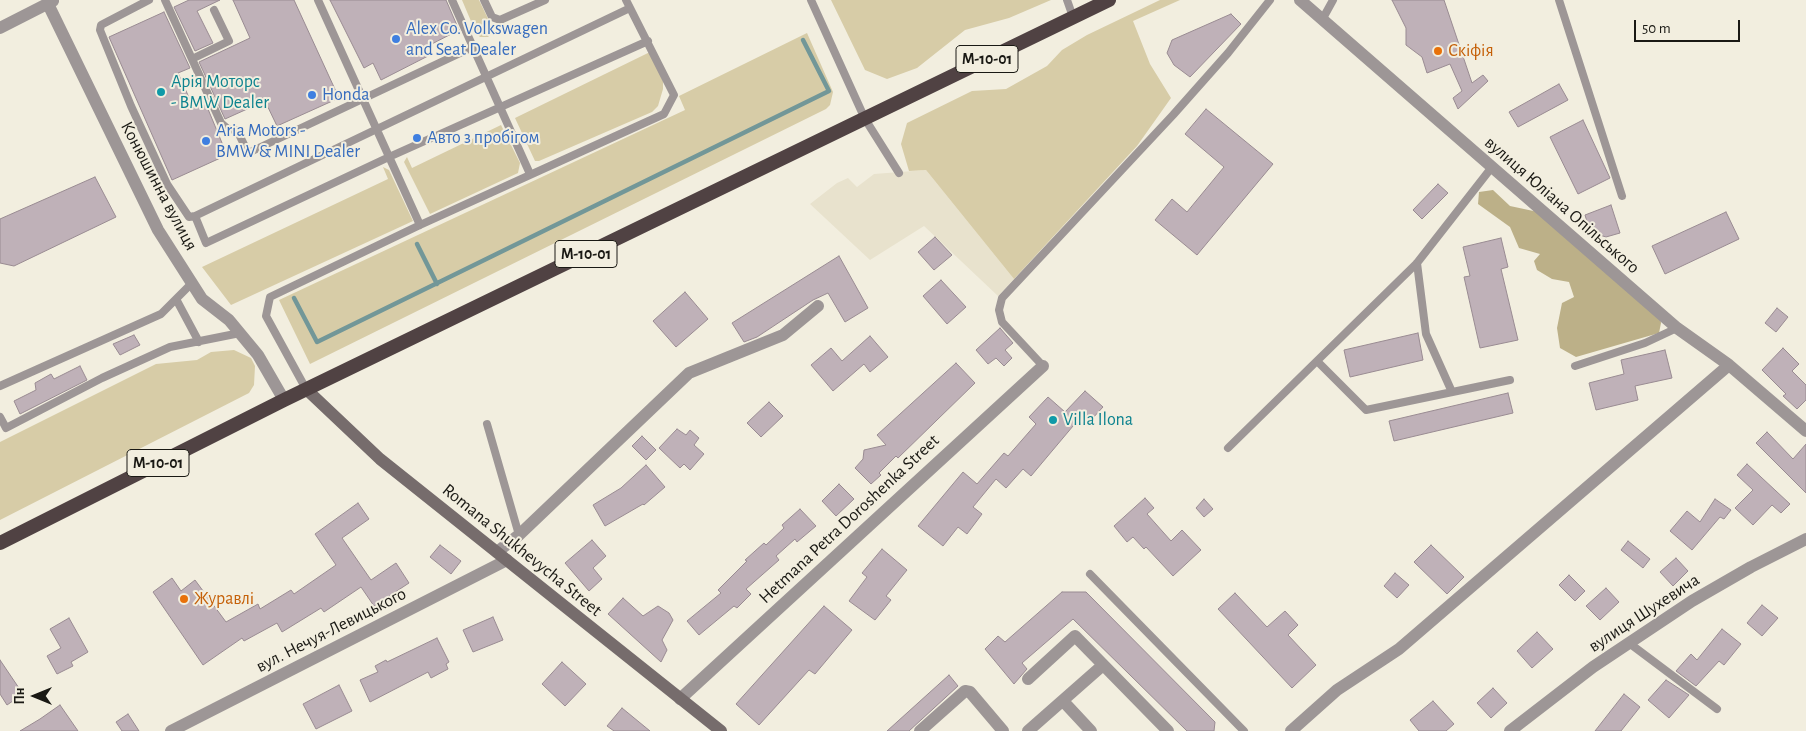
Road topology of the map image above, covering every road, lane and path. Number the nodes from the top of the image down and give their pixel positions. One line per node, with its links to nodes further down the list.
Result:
1 (149, 0): 34 (lane)
2 (165, 0): 23 (lane)
3 (318, 0): 25 (lane)
4 (452, 0): 22 (lane)
5 (484, 0): 6 (lane)
6 (545, 0)
7 (626, 0): 16 (lane)
8 (811, 0): 27 (lane)
9 (1067, 0): 18 (lane)
10 (1109, 0): 18 (highway, М-10-01)
11 (1270, 0): 45 (lane)
12 (1300, 0): 19 (street, вулиця Юліана Опільського)
13 (1332, 0): 19 (lane)
14 (1558, 0): 33 (lane)
15 (52, 2): 20 (street); 37 (street, Конюшинна вулиця)
16 (630, 8): 21 (lane); 24 (lane)
17 (214, 10): 23 (lane)
18 (1073, 17): 27 (highway, М-10-01)
19 (1322, 20): 30 (street, вулиця Юліана Опільського)
20 (0, 28)
21 (648, 41): 26 (lane); 32 (lane)
22 (473, 47): 24 (lane); 25 (lane)
23 (192, 59): 25 (lane)
24 (486, 76): 26 (lane); 28 (lane)
25 (363, 100): 28 (lane)
26 (500, 108): 29 (lane); 32 (lane)
27 (865, 119): 31 (lane); 49 (highway, М-10-01)
28 (376, 129): 29 (lane); 34 (lane)
29 (390, 157): 34 (lane); 35 (lane)
30 (1492, 167): 36 (lane); 40 (street, вулиця Юліана Опільського)
31 (899, 173)
32 (530, 174): 35 (lane)
33 (1622, 196)
34 (195, 216)
35 (420, 225): 49 (lane)
36 (1417, 263): 43 (lane); 50 (lane)
37 (192, 283): 38 (lane); 41 (street, Конюшинна вулиця)
38 (176, 299): 42 (lane); 48 (lane)
39 (818, 306): 57 (street, вул. Нечуя-Левицького)
40 (1677, 328): 44 (street, вулиця Юліана Опільського); 46 (lane)
41 (240, 333): 42 (lane); 51 (street, Конюшинна вулиця)
42 (199, 342): 54 (lane)
43 (1317, 361): 50 (lane); 56 (lane)
44 (1729, 365): 55 (street, вулиця Юліана Опільського); 76 (street)
45 (1042, 366): 65 (street, Hetmana Petra Doroshenka Street)
46 (1575, 366)
47 (1510, 380): 50 (lane)
48 (0, 386)
49 (306, 389): 51 (highway, М-10-01); 60 (main road, Romana Shukhevycha Street)
50 (1452, 392)
51 (284, 400): 59 (highway, М-10-01)
52 (0, 417): 54 (lane)
53 (488, 424): 57 (lane)
54 (3, 430)
55 (1806, 431)
56 (1228, 448)
57 (519, 535): 60 (street, вул. Нечуя-Левицького)
58 (1806, 539): 62 (street, вулиця Шухевича)
59 (0, 543)
60 (502, 556): 65 (main road, Romana Shukhevycha Street); 69 (street, вул. Нечуя-Левицького)
61 (1090, 574): 75 (lane)
62 (1629, 643): 67 (lane); 77 (street, вулиця Шухевича)
63 (1103, 665): 64 (street); 66 (street); 68 (street)
64 (1028, 679)
65 (680, 699): 70 (main road, Romana Shukhevycha Street)
66 (1063, 701): 73 (street); 74 (street)
67 (1717, 709)
68 (1168, 730)
69 (171, 731)
70 (721, 731)
71 (920, 731): 72 (street)
72 (1003, 731)
73 (1028, 731)
74 (1091, 731)
75 (1244, 731)
76 (1291, 731)
77 (1510, 731)

